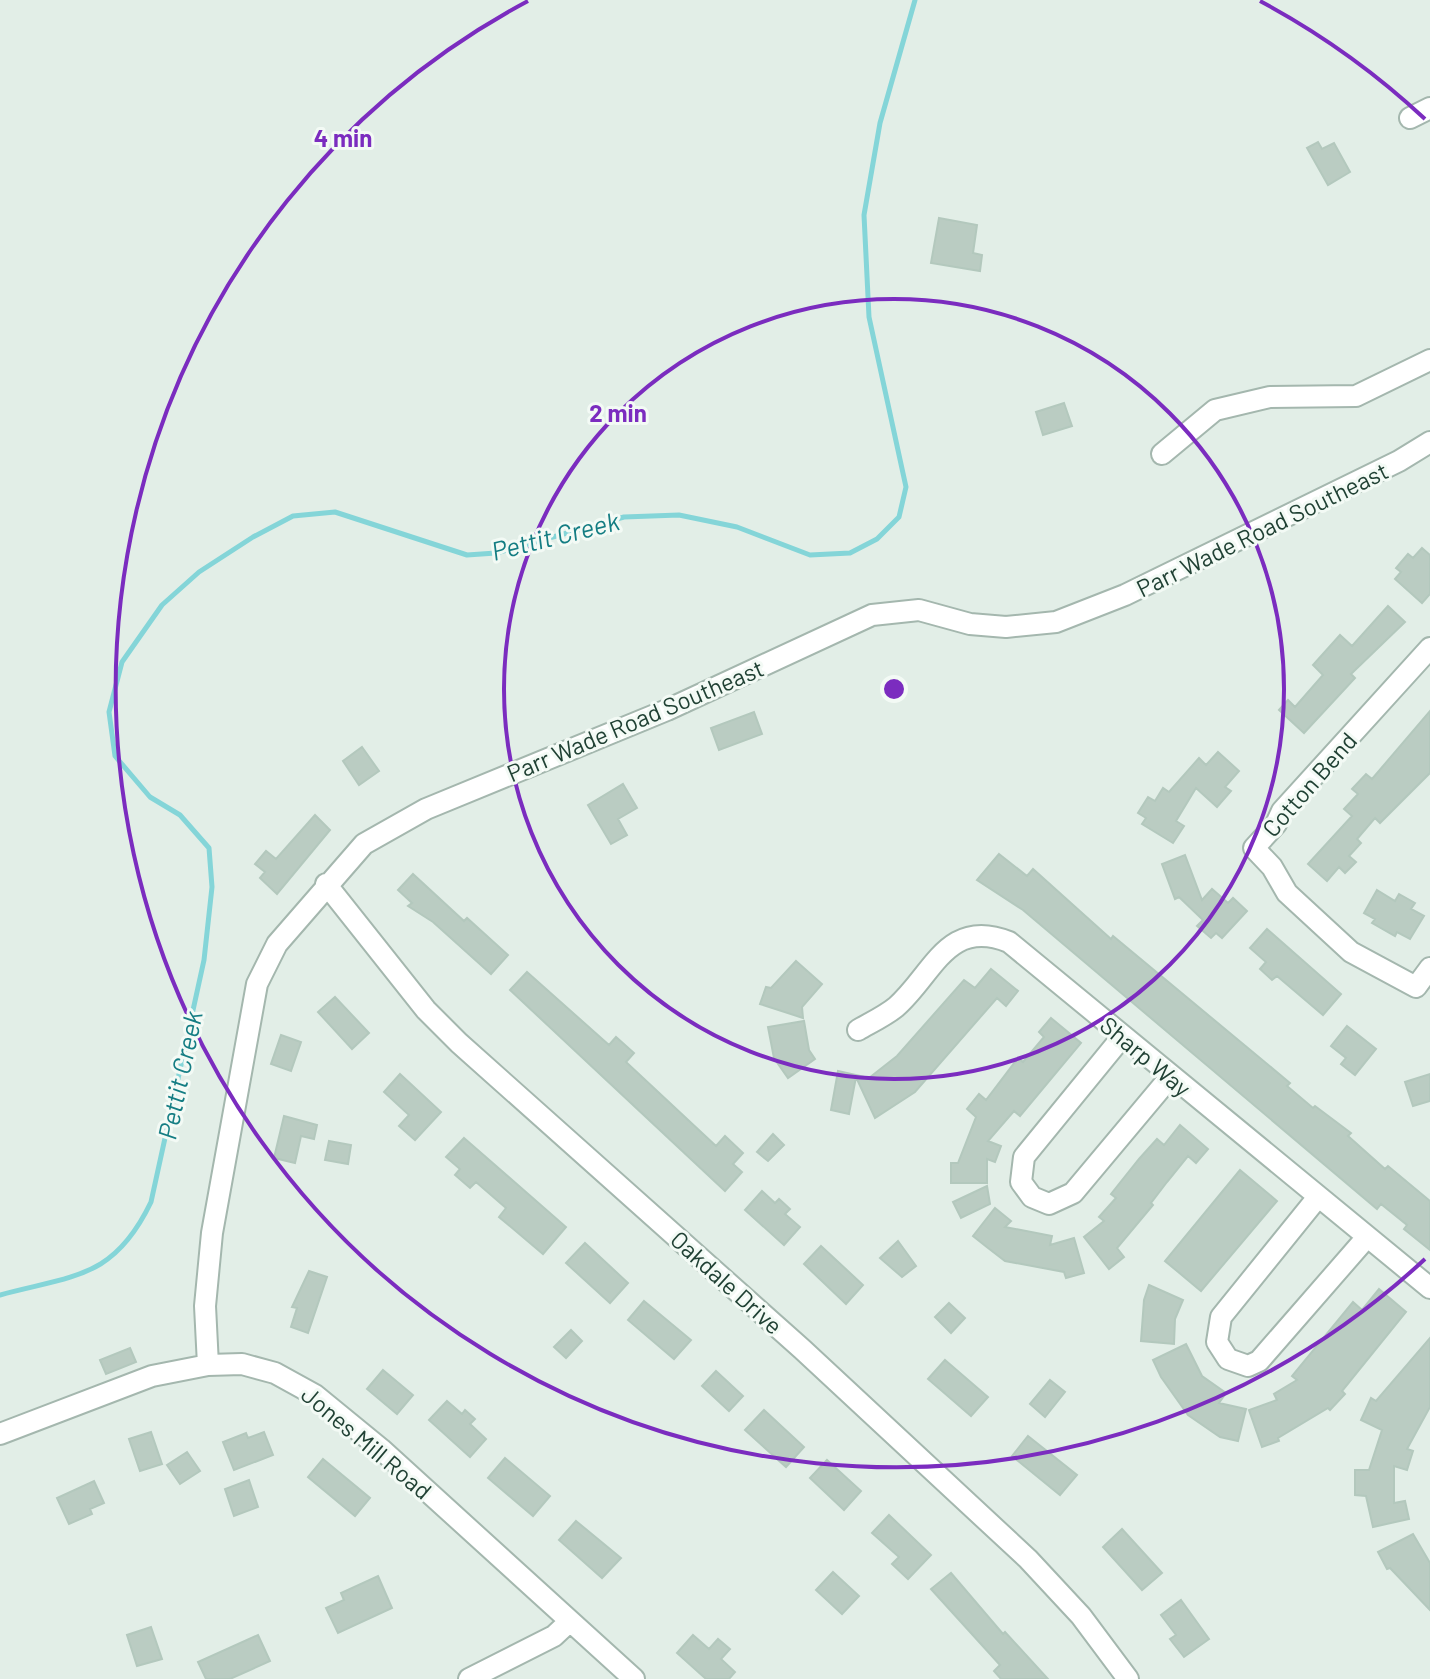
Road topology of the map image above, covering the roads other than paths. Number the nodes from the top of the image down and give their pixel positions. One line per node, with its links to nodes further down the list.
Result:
1 (1430, 108): 2 (street)
2 (1410, 118)
3 (1430, 360): 5 (street)
4 (1430, 442): 7 (street, Parr Wade Road Southeast)
5 (1162, 454)
6 (1430, 648): 8 (street, Cotton Bend)
7 (326, 884): 15 (street, Parr Wade Road Southeast); 20 (street, Oakdale Drive)
8 (1430, 968)
9 (858, 1030): 10 (street, Sharp Way)
10 (1122, 1037): 11 (street, Sharp Way); 11 (street)
11 (1171, 1076): 12 (street, Sharp Way)
12 (1318, 1197): 13 (street, Sharp Way); 13 (street)
13 (1367, 1237): 14 (street, Sharp Way)
14 (1430, 1288)
15 (208, 1365): 16 (street, Jones Mill Road); 17 (street, Jones Mill Road)
16 (0, 1434)
17 (570, 1621): 18 (street); 19 (street, Jones Mill Road)
18 (469, 1679)
19 (634, 1679)
20 (1128, 1679)

